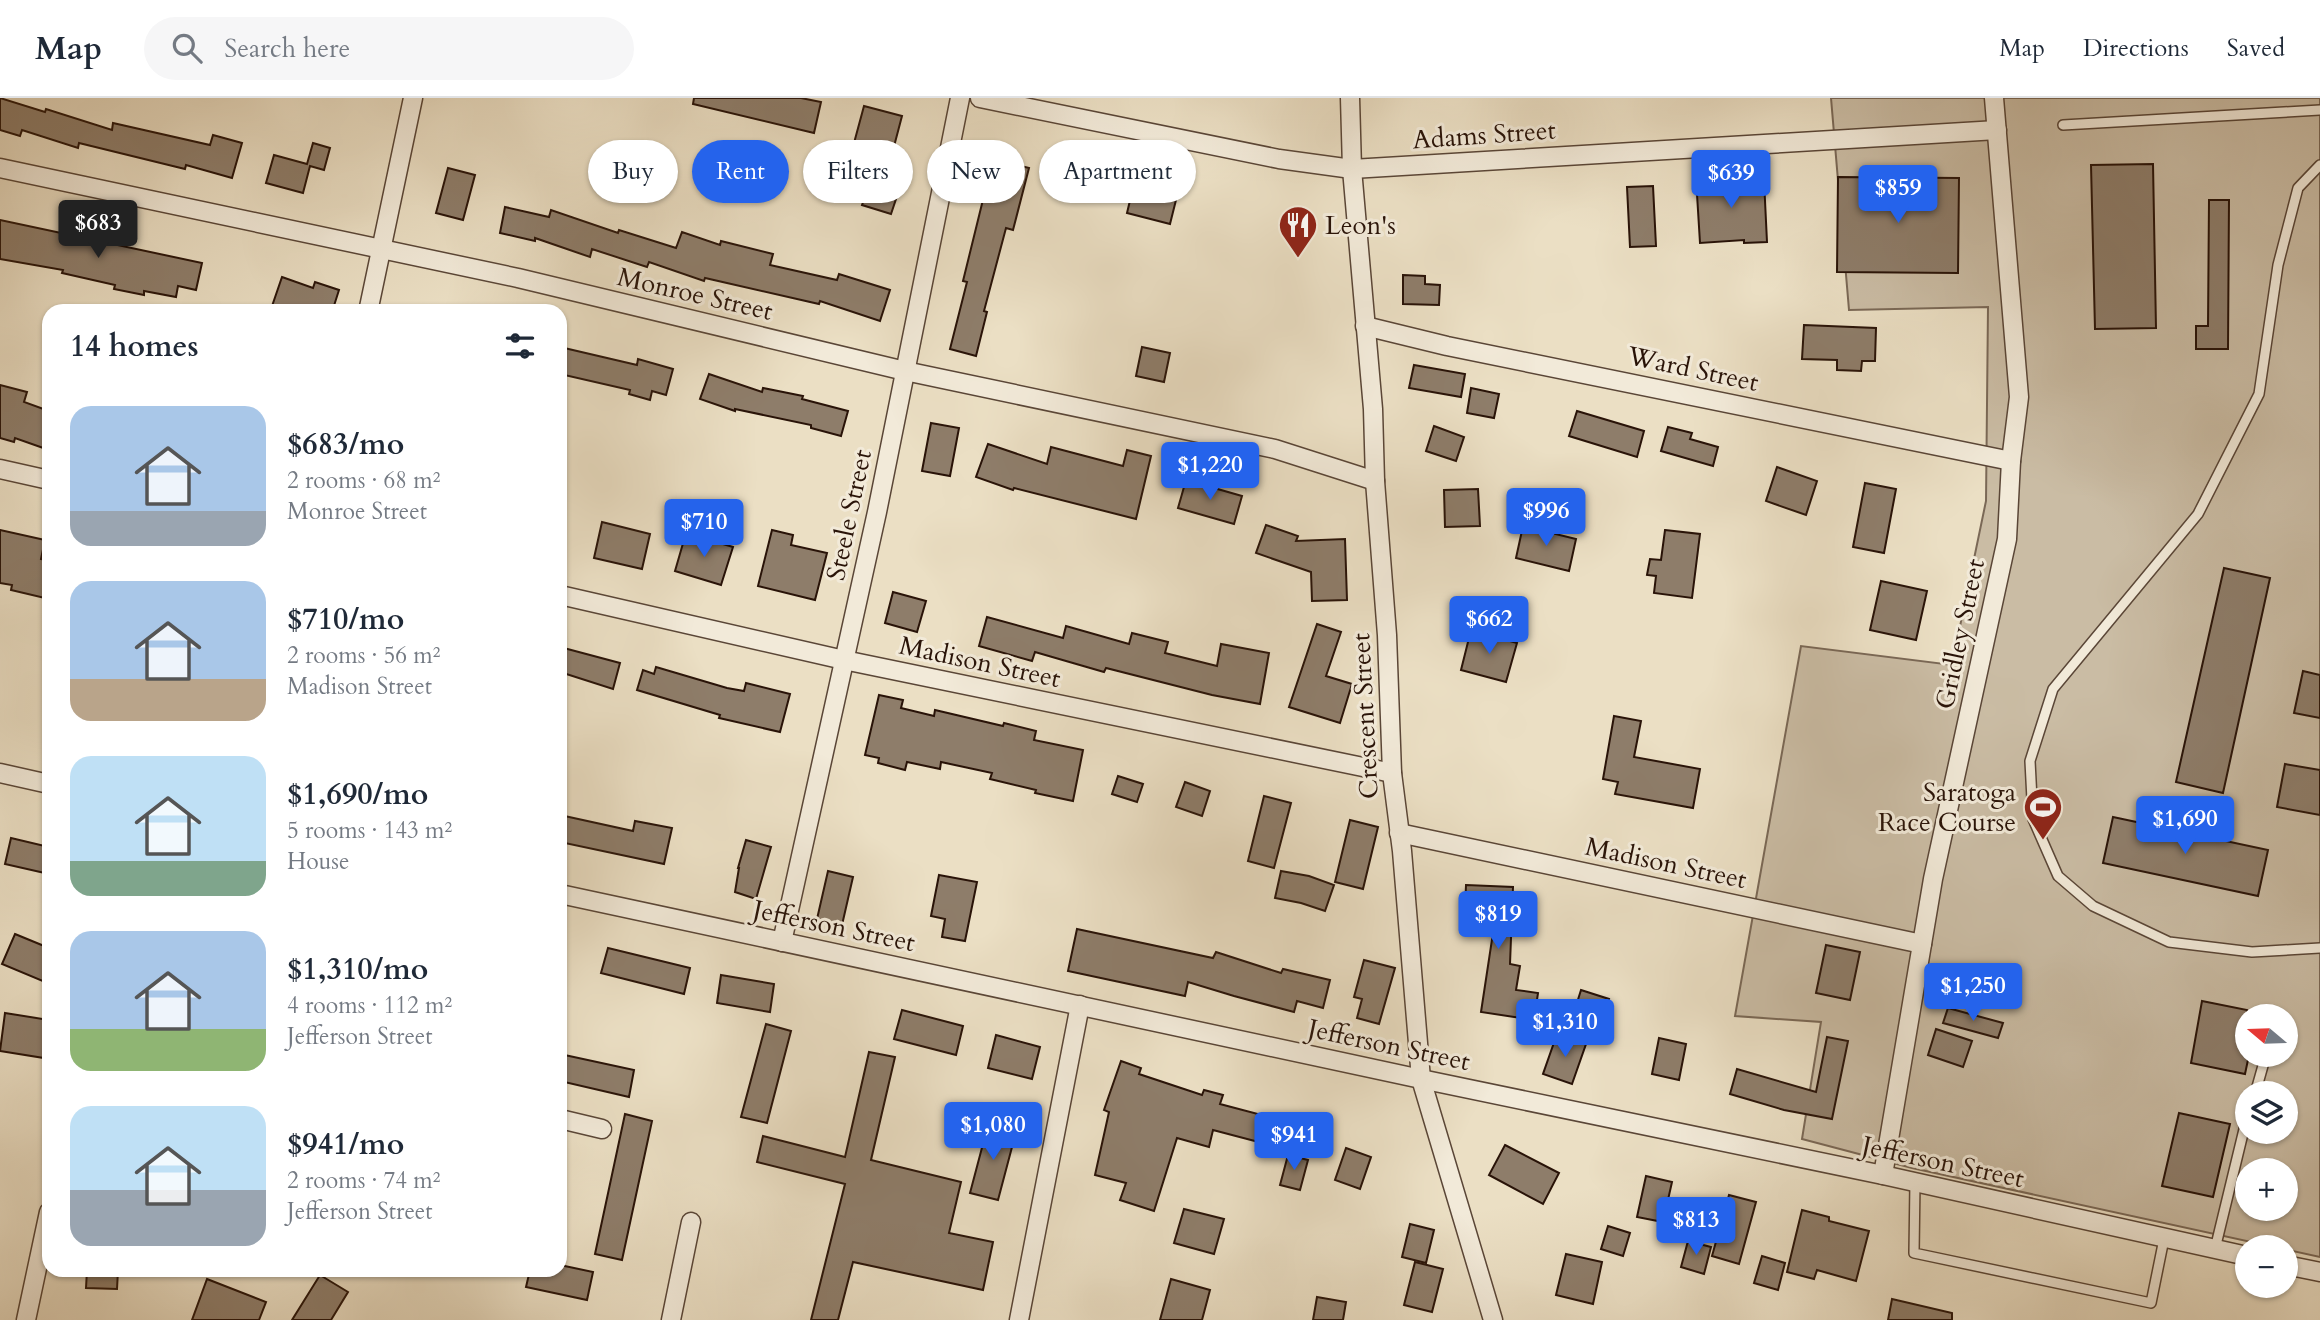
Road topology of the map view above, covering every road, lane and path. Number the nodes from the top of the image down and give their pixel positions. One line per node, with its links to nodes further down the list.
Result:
1 (413, 98): 12 (street)
2 (960, 98): 15 (street, Steele Street)
3 (981, 98): 11 (street, Adams Street)
4 (1350, 98): 11 (street, Crescent Street)
5 (1994, 98): 8 (street, Gridley Street)
6 (2320, 110): 7 (lane)
7 (2063, 125)
8 (1997, 130): 11 (street, Adams Street); 16 (street, Gridley Street)
9 (2320, 165): 29 (lane)
10 (0, 168): 12 (street, Monroe Street)
11 (1352, 169): 14 (street, Crescent Street)
12 (381, 250): 13 (street); 15 (street, Monroe Street)
13 (370, 304)
14 (1365, 326): 16 (street, Ward Street); 19 (street, Crescent Street)
15 (905, 371): 19 (street, Monroe Street); 21 (street, Steele Street)
16 (2011, 461): 28 (street, Gridley Street)
17 (0, 469): 18 (street)
18 (42, 478)
19 (1375, 481): 23 (street, Crescent Street)
20 (567, 597): 21 (street, Madison Street)
21 (844, 660): 23 (street, Madison Street); 27 (street, Steele Street)
22 (0, 773): 24 (street)
23 (1392, 774): 25 (street, Crescent Street)
24 (42, 782)
25 (1399, 833): 28 (street, Madison Street); 31 (street, Crescent Street)
26 (567, 896): 27 (street, Jefferson Street)
27 (782, 942): 30 (street, Jefferson Street)
28 (1922, 944): 35 (street, Gridley Street)
29 (2320, 948)
30 (1080, 1005): 31 (street, Jefferson Street); 46 (street)
31 (1421, 1079): 35 (street, Jefferson Street); 47 (street, Crescent Street)
32 (567, 1121): 33 (street)
33 (602, 1129)
34 (2241, 1144): 40 (lane)
35 (1883, 1175): 36 (street, Jefferson Street)
36 (1915, 1182): 38 (street, Jefferson Street); 38 (lane)
37 (691, 1222): 45 (street)
38 (2164, 1239): 40 (street, Jefferson Street)
39 (42, 1245): 44 (street)
40 (2215, 1250): 41 (street, Jefferson Street)
41 (2235, 1254)
42 (2298, 1267): 43 (street)
43 (2320, 1272)
44 (26, 1320)
45 (671, 1320)
46 (1018, 1320)
47 (1493, 1320)

